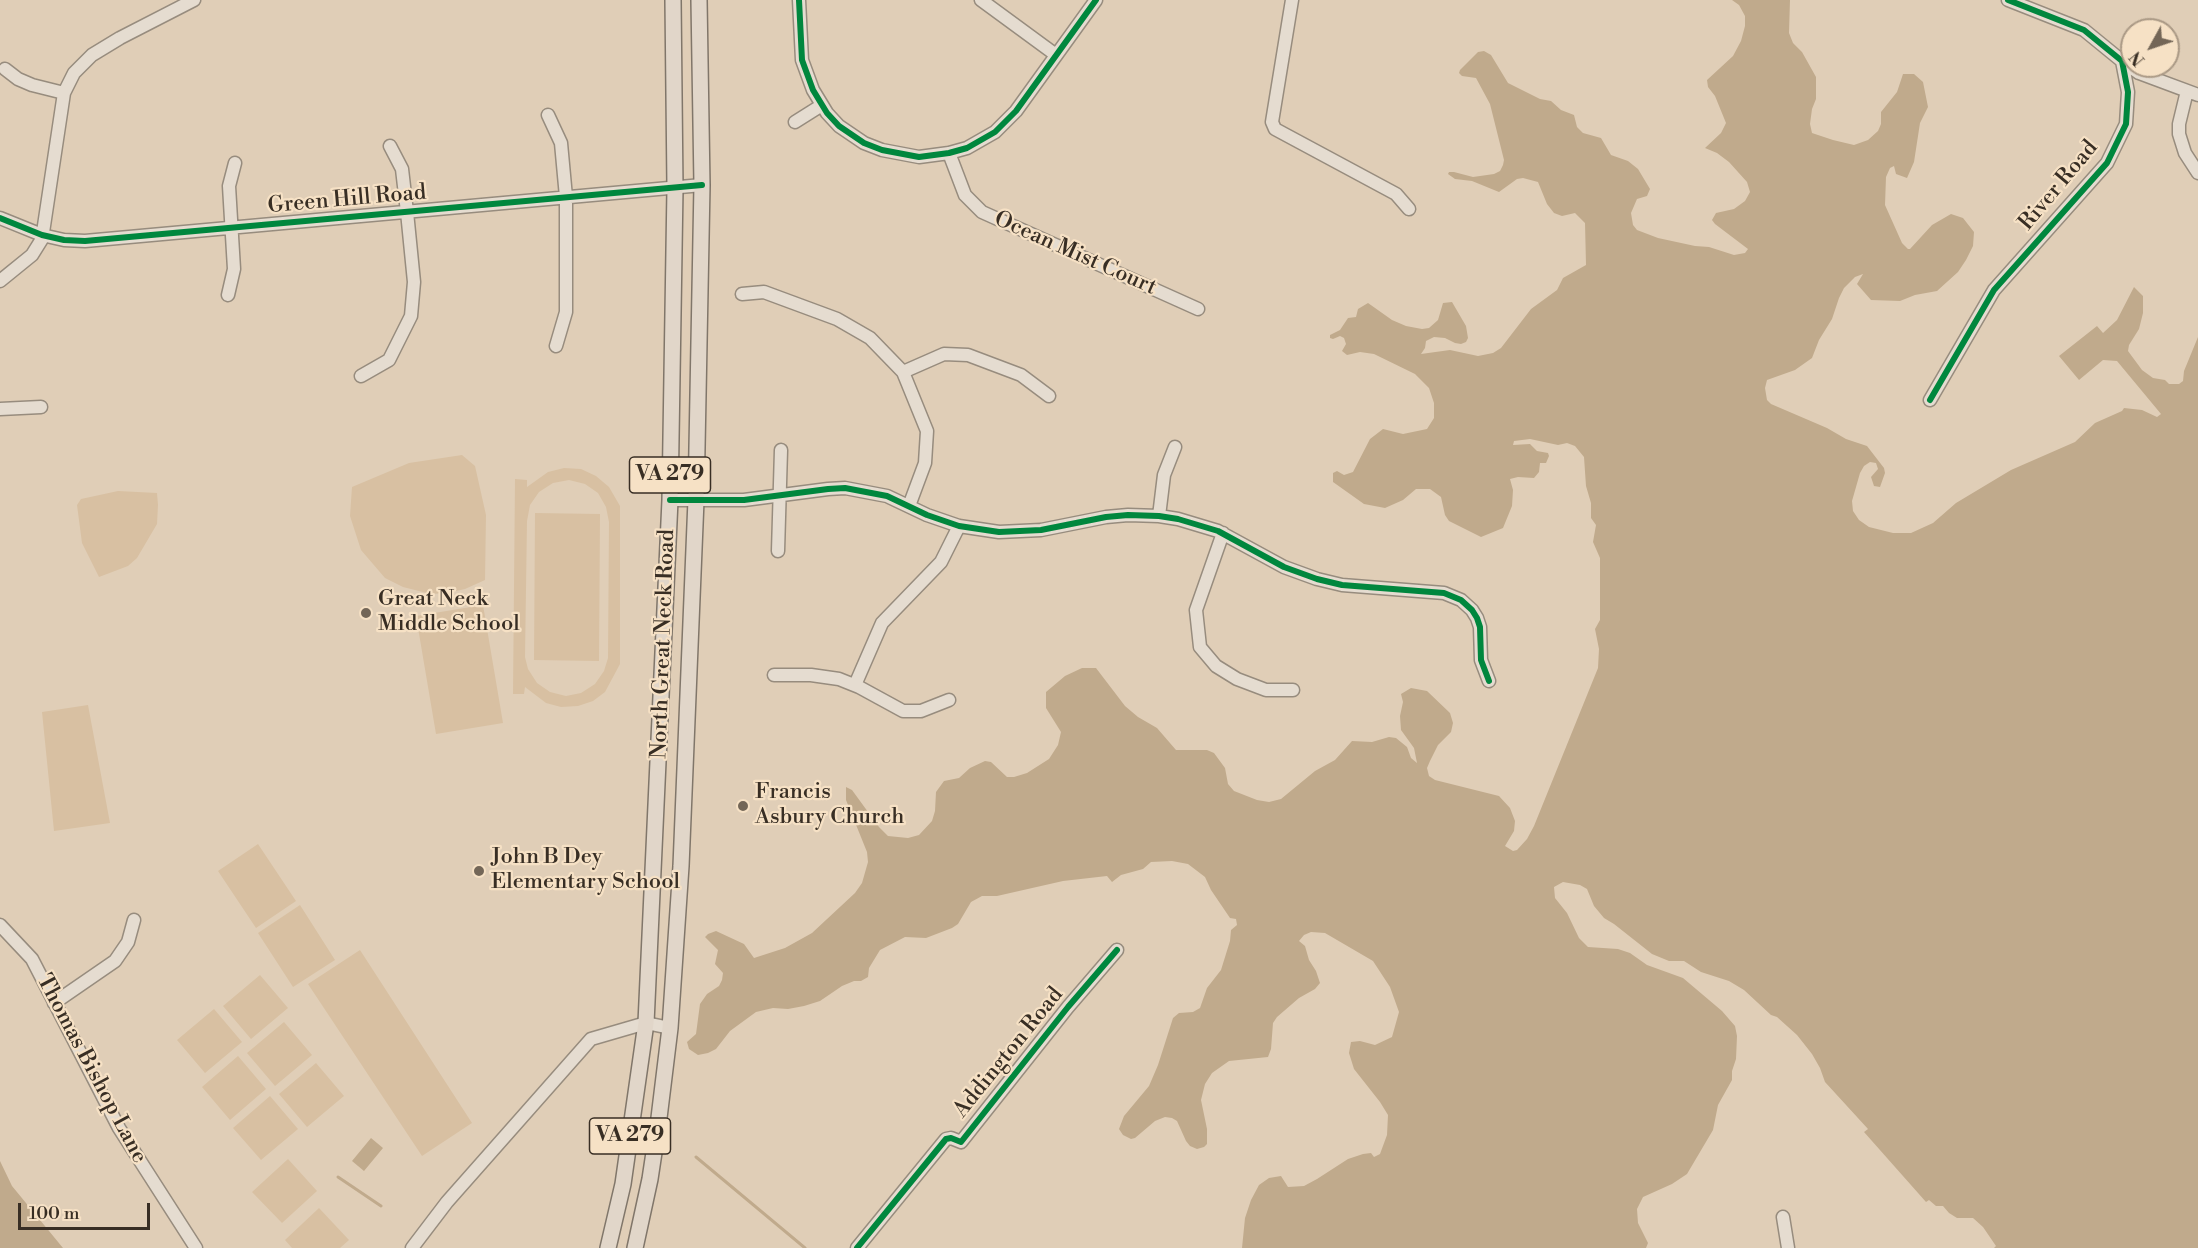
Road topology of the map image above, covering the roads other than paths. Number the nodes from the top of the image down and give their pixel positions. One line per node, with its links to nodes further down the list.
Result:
1 (194, 0): 15 (street)
2 (672, 0): 25 (main road, North Great Neck Road / VA 279)
3 (699, 0): 24 (main road, North Great Neck Road / VA 279)
4 (799, 0): 17 (street)
5 (981, 0): 10 (street)
6 (1096, 0): 10 (street)
7 (1292, 0): 27 (street)
8 (2008, 0): 9 (street)
9 (2027, 3): 11 (street)
10 (1056, 55): 21 (street)
11 (2120, 59)
12 (5, 69): 15 (street)
13 (2125, 78): 40 (street, River Road)
14 (2152, 78): 16 (street)
15 (64, 93): 31 (street)
16 (2193, 93): 23 (street)
17 (822, 105): 19 (street); 21 (street)
18 (548, 115): 26 (street)
19 (795, 122)
20 (390, 146): 28 (street)
21 (949, 153): 35 (street, Ocean Mist Court)
22 (235, 163): 30 (street)
23 (2198, 173)
24 (702, 185): 25 (street, Green Hill Road); 47 (main road, North Great Neck Road / VA 279)
25 (675, 188): 26 (street, Green Hill Road); 46 (main road, North Great Neck Road / VA 279)
26 (566, 197): 28 (street, Green Hill Road); 36 (street)
27 (1409, 209)
28 (407, 212): 30 (street, Green Hill Road); 38 (street)
29 (0, 218): 31 (street, Green Hill Road)
30 (232, 229): 31 (street, Green Hill Road); 34 (street)
31 (42, 235): 32 (street)
32 (0, 281)
33 (742, 294): 37 (street)
34 (228, 295)
35 (1198, 309)
36 (556, 346)
37 (903, 372): 39 (street); 48 (street)
38 (362, 376)
39 (1049, 396)
40 (1930, 400)
41 (40, 407): 42 (street)
42 (0, 409)
43 (1175, 447): 49 (street)
44 (781, 450): 45 (street)
45 (779, 496): 47 (street); 48 (street); 52 (street)
46 (670, 500): 47 (street); 62 (main road, North Great Neck Road / VA 279)
47 (696, 500): 63 (main road, North Great Neck Road / VA 279)
48 (909, 506): 50 (street)
49 (1159, 516): 50 (street); 51 (street)
50 (959, 526): 55 (street)
51 (1223, 533): 54 (street); 56 (street)
52 (778, 551)
53 (774, 675): 55 (street)
54 (1489, 681)
55 (855, 685): 57 (street)
56 (1293, 690)
57 (949, 700)
58 (134, 920): 61 (street)
59 (0, 925): 61 (street, Thomas Bishop Lane)
60 (1117, 950): 69 (street, Addington Road)
61 (54, 1003): 65 (street, Thomas Bishop Lane)
62 (646, 1023): 63 (street); 66 (street); 67 (main road, North Great Neck Road / VA 279)
63 (670, 1028): 68 (main road, North Great Neck Road / VA 279)
64 (1783, 1217): 70 (street)
65 (196, 1248)
66 (412, 1248)
67 (608, 1248)
68 (634, 1248)
69 (857, 1248)
70 (1788, 1248)

